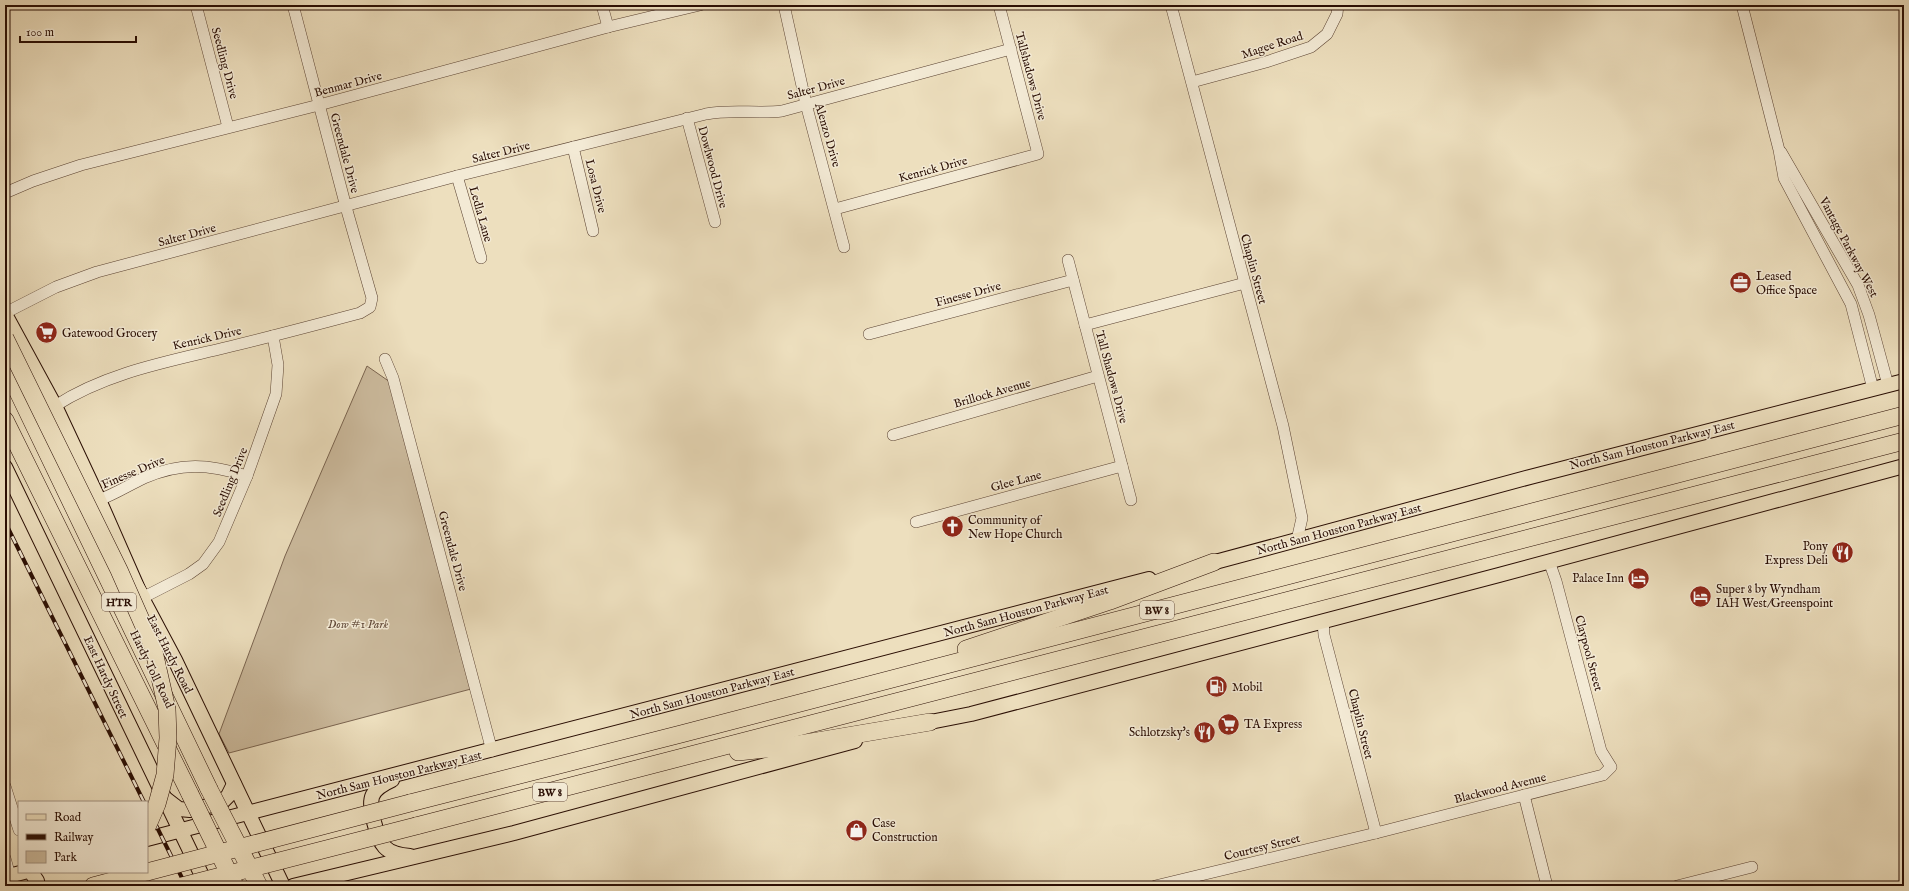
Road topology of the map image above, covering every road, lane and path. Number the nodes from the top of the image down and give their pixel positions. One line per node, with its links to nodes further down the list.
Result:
1 (196, 5): 16 (street, Seedling Drive)
2 (293, 5): 14 (street, Greendale Drive)
3 (602, 5): 10 (street)
4 (700, 5): 10 (street, Benmar Drive)
5 (784, 5): 13 (street, Alenzo Drive)
6 (999, 5): 11 (street, Tallshadows Drive)
7 (1171, 5): 12 (street, Chaplin Street)
8 (1338, 5): 12 (street, Magee Road)
9 (1742, 5): 18 (street, Vantage Parkway West)
10 (608, 27): 14 (street, Benmar Drive)
11 (1011, 49): 13 (street, Salter Drive); 19 (street, Tallshadows Drive)
12 (1192, 82): 30 (street, Chaplin Street)
13 (806, 104): 15 (street, Salter Drive); 23 (street, Alenzo Drive)
14 (319, 105): 16 (street, Benmar Drive); 22 (street, Greendale Drive)
15 (686, 118): 17 (street, Salter Drive); 24 (street, Dowlwood Drive)
16 (228, 127): 21 (street, Benmar Drive)
17 (573, 147): 20 (street, Salter Drive); 25 (street, Losa Drive)
18 (1779, 150): 41 (street, Vantage Parkway West); 42 (street, Vantage Parkway West)
19 (1038, 154): 23 (street, Kenrick Drive)
20 (457, 176): 22 (street, Salter Drive); 27 (street, Ledla Lane)
21 (5, 193)
22 (346, 207): 31 (street, Greendale Drive); 32 (street, Salter Drive)
23 (835, 209): 26 (street, Alenzo Drive)
24 (715, 222)
25 (594, 231)
26 (844, 247)
27 (481, 258)
28 (1068, 260): 29 (street, Tall Shadows Drive)
29 (1073, 280): 33 (street, Tall Shadows Drive); 34 (street, Finesse Drive)
30 (1245, 283): 33 (street); 56 (street, Chaplin Street)
31 (370, 307): 35 (street, Kenrick Drive)
32 (5, 313): 43 (main road, East Hardy Road)
33 (1085, 325): 39 (street, Tall Shadows Drive)
34 (869, 334)
35 (273, 336): 43 (street, Kenrick Drive); 52 (street, Seedling Drive)
36 (5, 338): 72 (highway, bridge)
37 (385, 359): 63 (street, Greendale Drive)
38 (5, 365): 44 (highway, Hardy Toll Road / HTR)
39 (1098, 376): 47 (street, Brillock Avenue); 49 (street, Tall Shadows Drive)
40 (1904, 381): 41 (main road, North Sam Houston Parkway East)
41 (1888, 385): 42 (main road, North Sam Houston Parkway East)
42 (1873, 389): 56 (main road, North Sam Houston Parkway East)
43 (55, 406): 53 (main road, East Hardy Road)
44 (29, 414): 59 (highway); 92 (highway, Hardy Toll Road / HTR, bridge)
45 (1904, 415): 62 (highway, BW 8)
46 (5, 420): 91 (highway, Hardy Toll Road / HTR, bridge)
47 (893, 435)
48 (1904, 441): 65 (highway, BW 8)
49 (1122, 466): 54 (street, Tall Shadows Drive); 55 (street, Glee Lane)
50 (1904, 466): 57 (main road)
51 (5, 467): 70 (main road, East Hardy Street)
52 (247, 476): 53 (street, Finesse Drive); 59 (street, Seedling Drive)
53 (99, 500): 59 (main road, East Hardy Road)
54 (1131, 500)
55 (916, 522)
56 (1297, 540): 58 (main road, North Sam Houston Parkway East)
57 (1549, 561): 60 (main road); 64 (street, Claypool Street)
58 (1214, 562): 62 (highway); 63 (main road, North Sam Houston Parkway East)
59 (142, 598): 67 (main road, East Hardy Road)
60 (1323, 621): 61 (main road); 75 (street, Chaplin Street)
61 (930, 722): 65 (highway); 77 (main road)
62 (681, 734): 80 (highway, BW 8, bridge)
63 (492, 751): 66 (main road, North Sam Houston Parkway East)
64 (1601, 752): 69 (street, Blackwood Avenue)
65 (684, 757): 89 (highway, BW 8, bridge)
66 (408, 773): 71 (main road, North Sam Houston Parkway East); 77 (main road)
67 (234, 784): 70 (main road); 71 (main road, East Hardy Road)
68 (5, 786): 73 (street)
69 (1524, 796): 75 (street, Blackwood Avenue); 96 (street)
70 (164, 797): 74 (main road, East Hardy Street)
71 (248, 813): 74 (main road, North Sam Houston Parkway East); 93 (main road, East Hardy Road)
72 (148, 826)
73 (18, 827)
74 (179, 830): 76 (main road, North Sam Houston Parkway East); 90 (main road, East Hardy Street)
75 (1376, 833): 95 (street, Courtesy Street)
76 (148, 839)
77 (418, 856): 94 (main road)
78 (5, 858): 85 (street)
79 (1752, 866): 97 (street)
80 (148, 872)
81 (22, 873): 85 (main road)
82 (32, 873): 86 (main road)
83 (119, 873): 88 (highway)
84 (143, 873): 87 (highway, BW 8)
85 (9, 880)
86 (38, 886)
87 (93, 886)
88 (108, 886)
89 (182, 886)
90 (207, 886)
91 (235, 886)
92 (259, 886)
93 (283, 886)
94 (293, 886)
95 (1156, 886)
96 (1547, 886)
97 (1678, 886)

